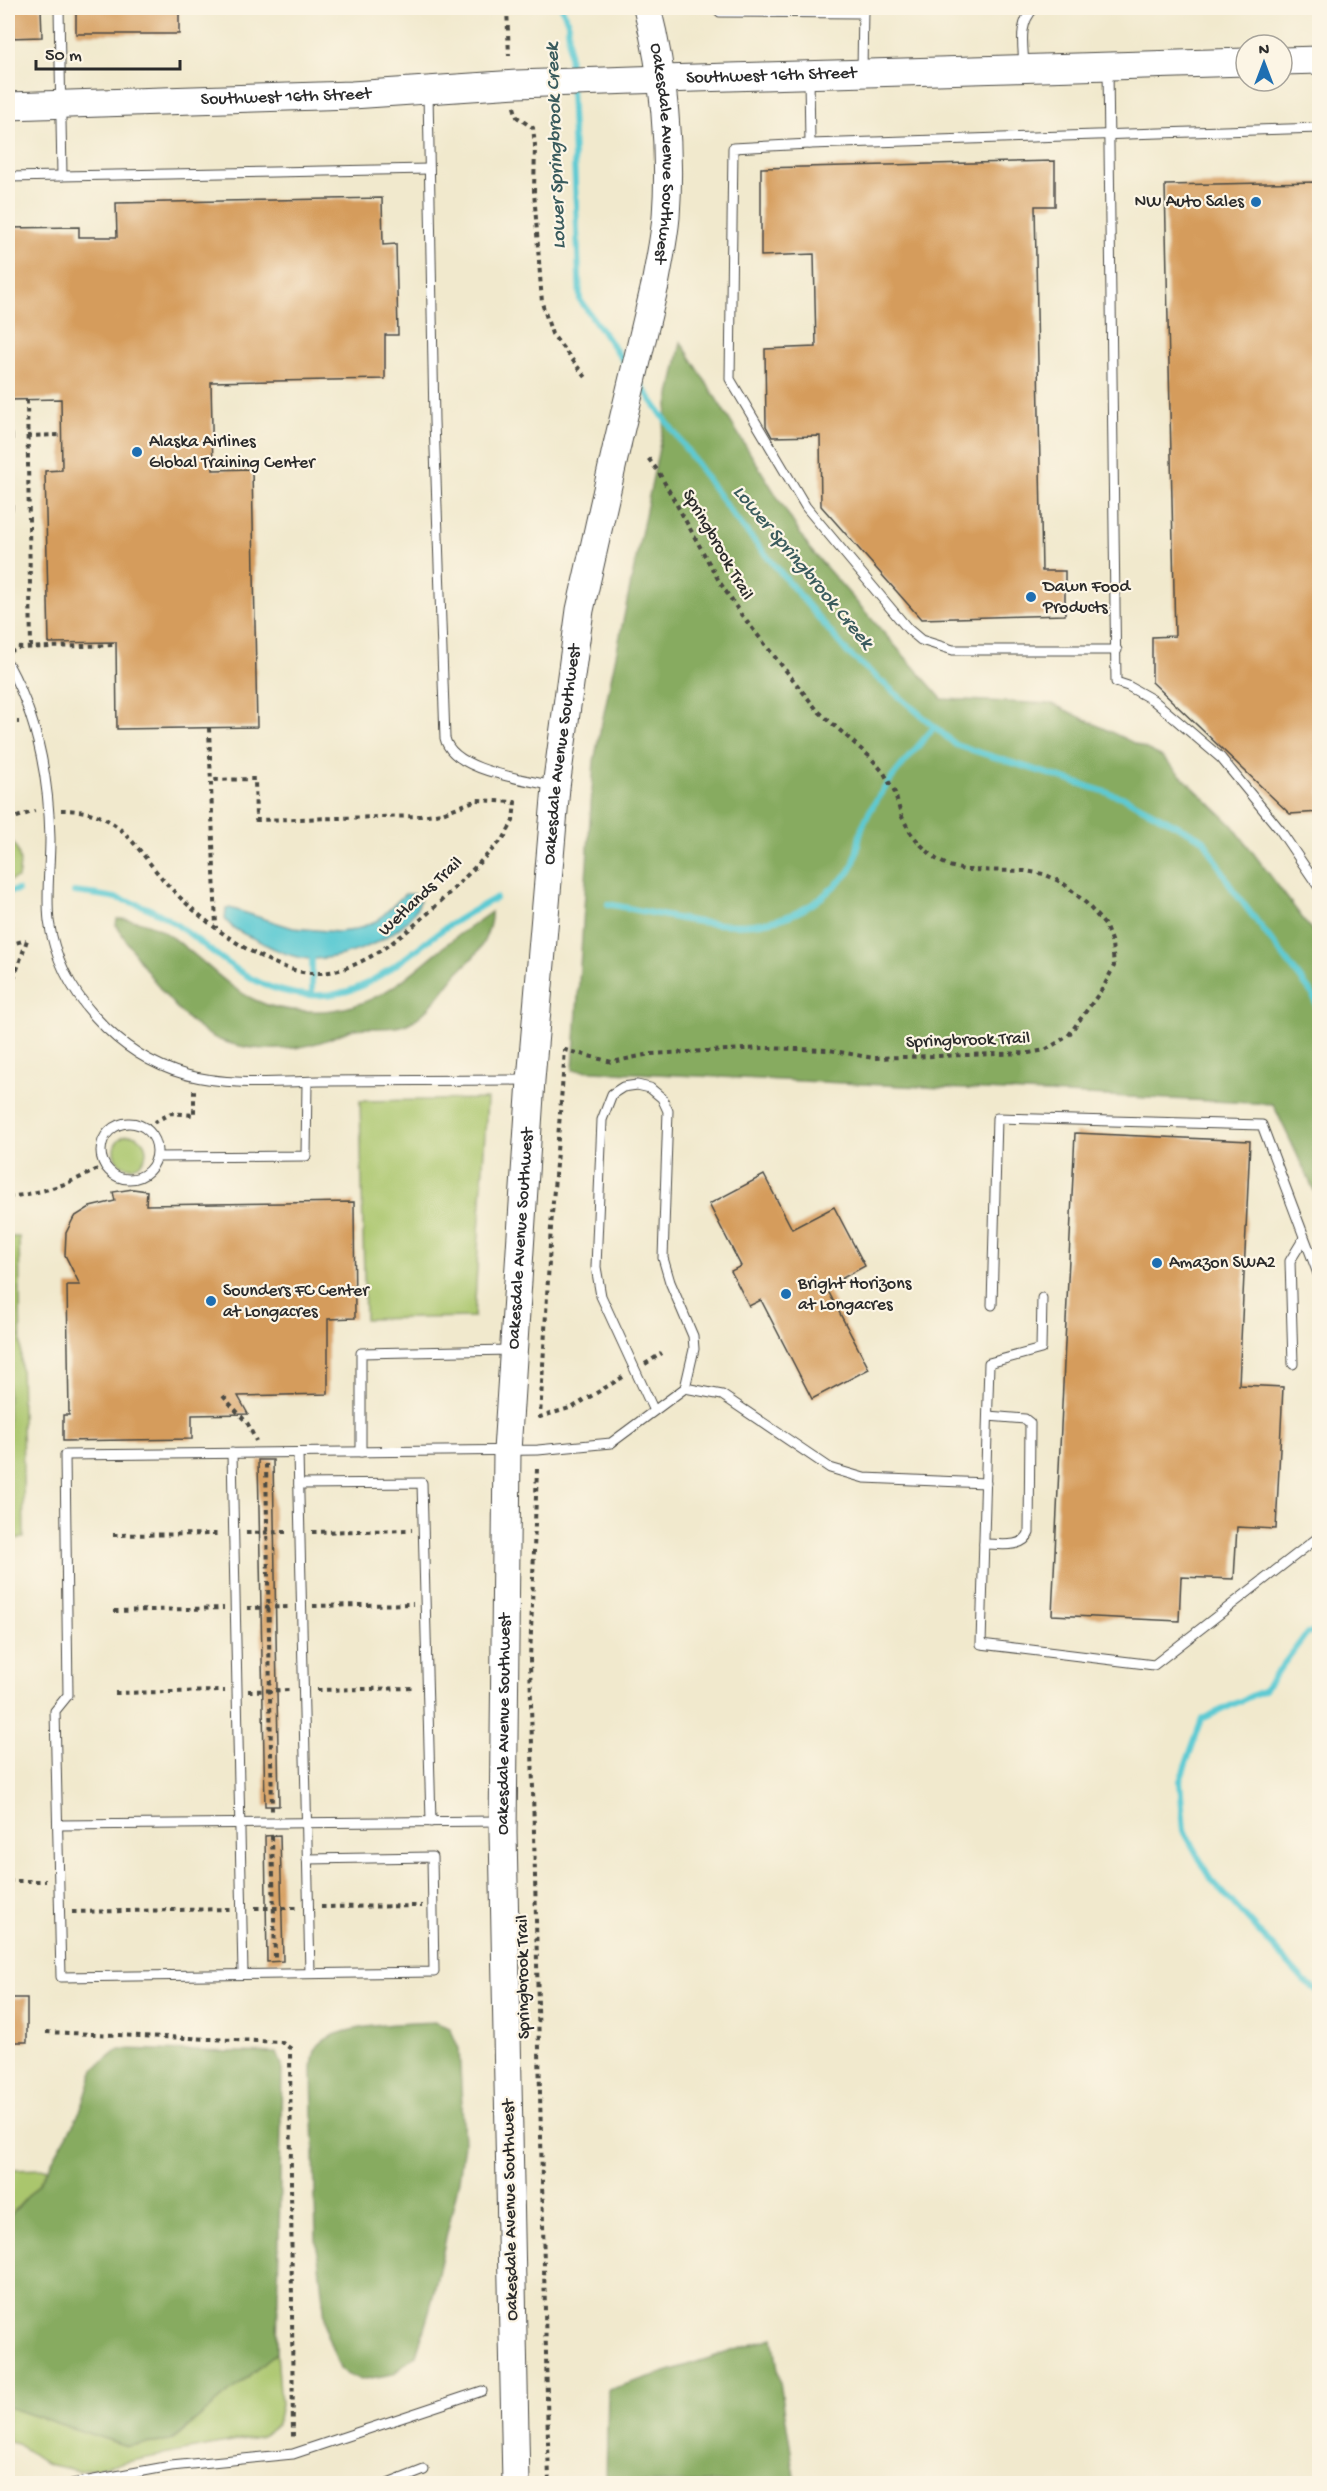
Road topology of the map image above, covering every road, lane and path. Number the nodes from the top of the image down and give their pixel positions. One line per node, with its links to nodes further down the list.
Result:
1 (58, 8): 18 (lane)
2 (507, 8): 7 (path)
3 (647, 8): 15 (street, Oakesdale Avenue Southwest)
4 (716, 8): 6 (lane)
5 (1034, 8): 12 (lane)
6 (863, 10): 13 (lane)
7 (509, 56)
8 (1320, 60): 9 (street)
9 (1294, 61)
10 (1234, 62): 11 (street, Southwest 16th Street)
11 (1108, 66): 12 (street, Southwest 16th Street); 21 (lane)
12 (1024, 68): 13 (street, Southwest 16th Street)
13 (862, 73): 14 (street, Southwest 16th Street)
14 (809, 75): 15 (street, Southwest 16th Street); 22 (lane)
15 (663, 79): 17 (street, Southwest 16th Street); 40 (street, Oakesdale Avenue Southwest, bridge)
16 (428, 90): 17 (street, Southwest 16th Street); 18 (street, Southwest 16th Street); 23 (lane)
17 (515, 92): 26 (path)
18 (60, 104): 19 (street, Southwest 16th Street); 24 (lane)
19 (8, 106)
20 (1320, 128): 21 (lane)
21 (1109, 134): 22 (lane); 36 (lane)
22 (810, 144): 36 (lane)
23 (429, 169): 24 (lane); 40 (lane)
24 (62, 176): 25 (lane)
25 (8, 177)
26 (588, 380)
27 (27, 400): 30 (path)
28 (8, 435): 30 (path); 32 (lane)
29 (61, 435): 30 (path)
30 (28, 436): 34 (path)
31 (648, 458): 61 (path, Springbrook Trail)
32 (8, 509)
33 (116, 645): 34 (path)
34 (31, 647): 35 (path)
35 (16, 648)
36 (1117, 650): 43 (lane)
37 (8, 664): 41 (lane)
38 (209, 728): 39 (path)
39 (211, 780): 44 (path); 44 (path, Wetlands Trail)
40 (556, 787): 47 (street, Oakesdale Avenue Southwest)
41 (48, 810): 42 (path, Wetlands Trail); 44 (path, Wetlands Trail); 48 (lane)
42 (8, 820)
43 (1320, 889)
44 (216, 928)
45 (8, 945): 46 (path)
46 (8, 996)
47 (531, 1080): 48 (lane); 58 (street, Oakesdale Avenue Southwest)
48 (307, 1082): 51 (lane)
49 (194, 1087): 50 (path)
50 (147, 1127): 51 (lane); 52 (lane)
51 (157, 1157): 52 (lane)
52 (105, 1166): 53 (path)
53 (8, 1197)
54 (1304, 1238): 55 (lane); 57 (lane); 60 (lane)
55 (1320, 1279)
56 (1042, 1298): 65 (lane)
57 (992, 1305)
58 (514, 1350): 66 (street, Oakesdale Avenue Southwest); 67 (lane)
59 (662, 1353): 61 (path)
60 (1293, 1364)
61 (636, 1370): 62 (lane); 64 (lane)
62 (685, 1388): 64 (lane); 72 (lane)
63 (223, 1396): 69 (path)
64 (654, 1411): 66 (lane)
65 (988, 1416): 72 (lane); 80 (lane)
66 (507, 1451): 67 (lane); 91 (street, Oakesdale Avenue Southwest)
67 (361, 1452): 70 (lane)
68 (232, 1453): 69 (lane); 76 (lane); 96 (lane)
69 (262, 1453): 70 (lane); 77 (path)
70 (298, 1453): 73 (lane)
71 (537, 1469): 110 (path, Springbrook Trail)
72 (986, 1483): 80 (lane)
73 (299, 1484): 74 (lane); 75 (lane)
74 (423, 1530): 75 (path); 81 (lane)
75 (300, 1532): 77 (path); 83 (lane)
76 (234, 1533): 77 (path); 78 (path); 84 (lane)
77 (267, 1533): 82 (path)
78 (113, 1535)
79 (1320, 1536): 80 (lane)
80 (984, 1544)
81 (425, 1604): 83 (path); 86 (lane)
82 (268, 1607): 83 (path); 84 (path); 87 (path)
83 (302, 1607): 88 (lane)
84 (236, 1608): 85 (path); 89 (lane)
85 (114, 1611)
86 (428, 1688): 88 (path); 92 (lane)
87 (270, 1690): 88 (path); 89 (path); 93 (path)
88 (303, 1690): 94 (lane)
89 (237, 1691): 90 (path); 95 (lane)
90 (115, 1694)
91 (504, 1821): 92 (lane); 109 (street, Oakesdale Avenue Southwest)
92 (431, 1822): 94 (lane)
93 (272, 1823): 94 (lane); 95 (lane); 100 (path)
94 (306, 1823): 97 (lane)
95 (240, 1824): 96 (lane); 102 (lane)
96 (58, 1825): 98 (lane)
97 (307, 1859): 101 (lane); 101 (lane)
98 (59, 1880): 99 (path); 102 (lane)
99 (8, 1881)
100 (275, 1958)
101 (310, 1973): 102 (lane)
102 (243, 1974)
103 (46, 2032): 105 (path)
104 (482, 2391): 105 (lane)
105 (293, 2454): 107 (lane)
106 (424, 2470): 108 (lane)
107 (72, 2484)
108 (388, 2484)
109 (516, 2484)
110 (549, 2484)

